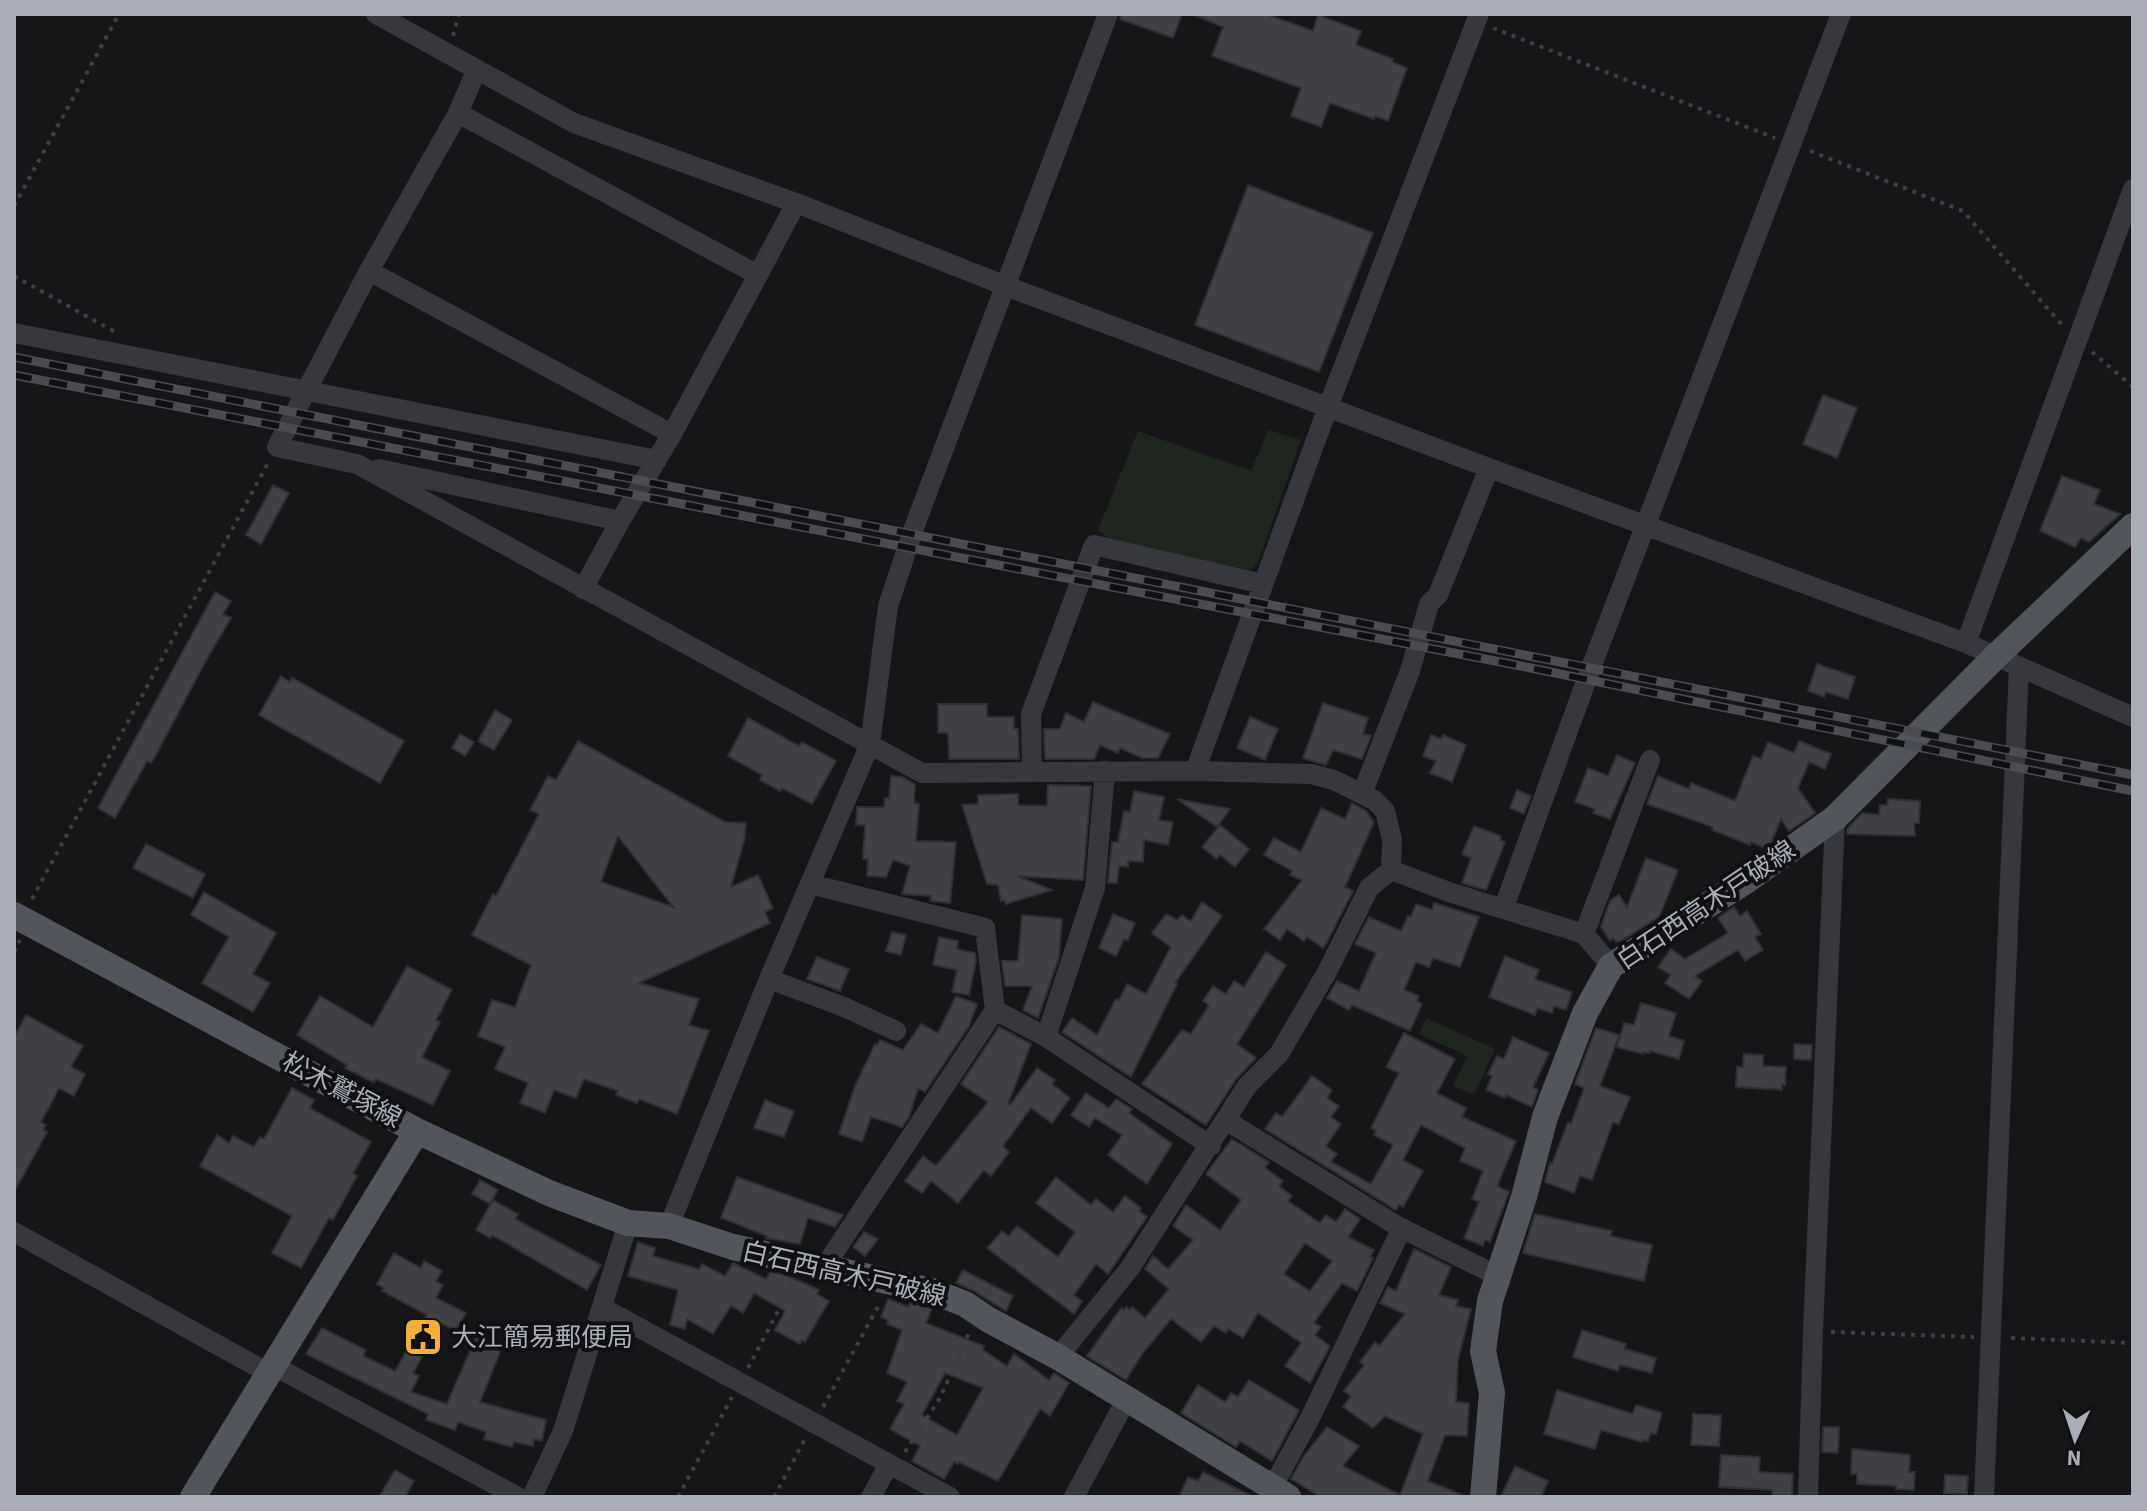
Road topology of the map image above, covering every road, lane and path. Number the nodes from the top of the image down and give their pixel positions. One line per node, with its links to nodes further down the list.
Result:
1 (119, 14): 11 (path)
2 (376, 14): 6 (street)
3 (1108, 14): 15 (street)
4 (1841, 14): 8 (street)
5 (1478, 18): 8 (path); 21 (street)
6 (477, 69): 7 (street); 10 (street)
7 (458, 113): 12 (street); 13 (street)
8 (1791, 144): 18 (path); 28 (street)
9 (2133, 189): 18 (street)
10 (796, 203): 13 (street); 15 (street)
11 (14, 206)
12 (369, 271): 20 (street); 22 (street)
13 (758, 275): 22 (street)
14 (14, 276): 17 (path)
15 (1006, 286): 21 (street); 35 (street)
16 (14, 333): 20 (street)
17 (120, 334)
18 (2077, 340): 19 (path); 32 (street)
19 (2133, 387)
20 (306, 392): 23 (street); 24 (street)
21 (1328, 407): 26 (street); 30 (street)
22 (672, 434): 24 (street)
23 (277, 447): 25 (street); 45 (path)
24 (657, 460): 27 (street)
25 (357, 464): 27 (street); 31 (street)
26 (1489, 468): 28 (street); 40 (street)
27 (620, 521): 31 (street)
28 (1645, 525): 32 (street); 44 (street)
29 (2133, 526): 33 (main road, 白石西高木戸破線)
30 (1263, 584): 38 (street); 39 (street)
31 (583, 589): 35 (street)
32 (1966, 643): 33 (street)
33 (2007, 661): 34 (street); 41 (main road, 白石西高木戸破線); 81 (street)
34 (2133, 717)
35 (870, 744): 39 (street); 43 (street)
36 (1650, 760): 46 (street)
37 (1105, 771): 38 (street); 39 (street); 51 (street)
38 (1195, 771): 40 (street)
39 (1032, 772)
40 (1362, 794): 42 (street)
41 (1835, 818): 47 (main road, 白石西高木戸破線); 80 (street)
42 (1391, 870): 44 (street); 52 (street)
43 (810, 884): 48 (street); 49 (street)
44 (1504, 907): 46 (street)
45 (22, 919): 53 (main road, 松木鷲塚線)
46 (1584, 934): 47 (street)
47 (1611, 966): 60 (main road, 白石西高木戸破線)
48 (769, 979): 50 (street); 56 (street)
49 (995, 1010): 51 (street); 59 (street)
50 (896, 1031)
51 (1046, 1037): 54 (street)
52 (1227, 1121): 54 (street); 57 (street)
53 (417, 1131): 55 (main road, 白石西高木戸破線); 65 (main road, 松木鷲塚線)
54 (1211, 1146): 64 (street)
55 (628, 1223): 56 (main road, 白石西高木戸破線); 62 (street)
56 (669, 1226): 59 (main road, 白石西高木戸破線)
57 (1402, 1228): 60 (street); 71 (street)
58 (14, 1232): 65 (street)
59 (825, 1266): 61 (main road, 白石西高木戸破線)
60 (1498, 1276): 79 (main road, 白石西高木戸破線)
61 (892, 1282): 63 (main road, 白石西高木戸破線); 67 (path)
62 (603, 1308): 69 (street); 74 (street)
63 (978, 1312): 64 (main road, 白石西高木戸破線); 69 (path)
64 (1058, 1357): 66 (main road, 白石西高木戸破線)
65 (272, 1370): 70 (street); 72 (main road, 松木鷲塚線)
66 (1126, 1400): 71 (main road, 白石西高木戸破線); 78 (street)
67 (821, 1410)
68 (808, 1435): 75 (path)
69 (892, 1465): 76 (street); 77 (street)
70 (488, 1490): 73 (street)
71 (1277, 1493)
72 (193, 1497)
73 (518, 1497)
74 (532, 1497)
75 (774, 1497)
76 (871, 1497)
77 (950, 1497)
78 (1074, 1497)
79 (1483, 1497)
80 (1808, 1497)
81 (1984, 1497)

